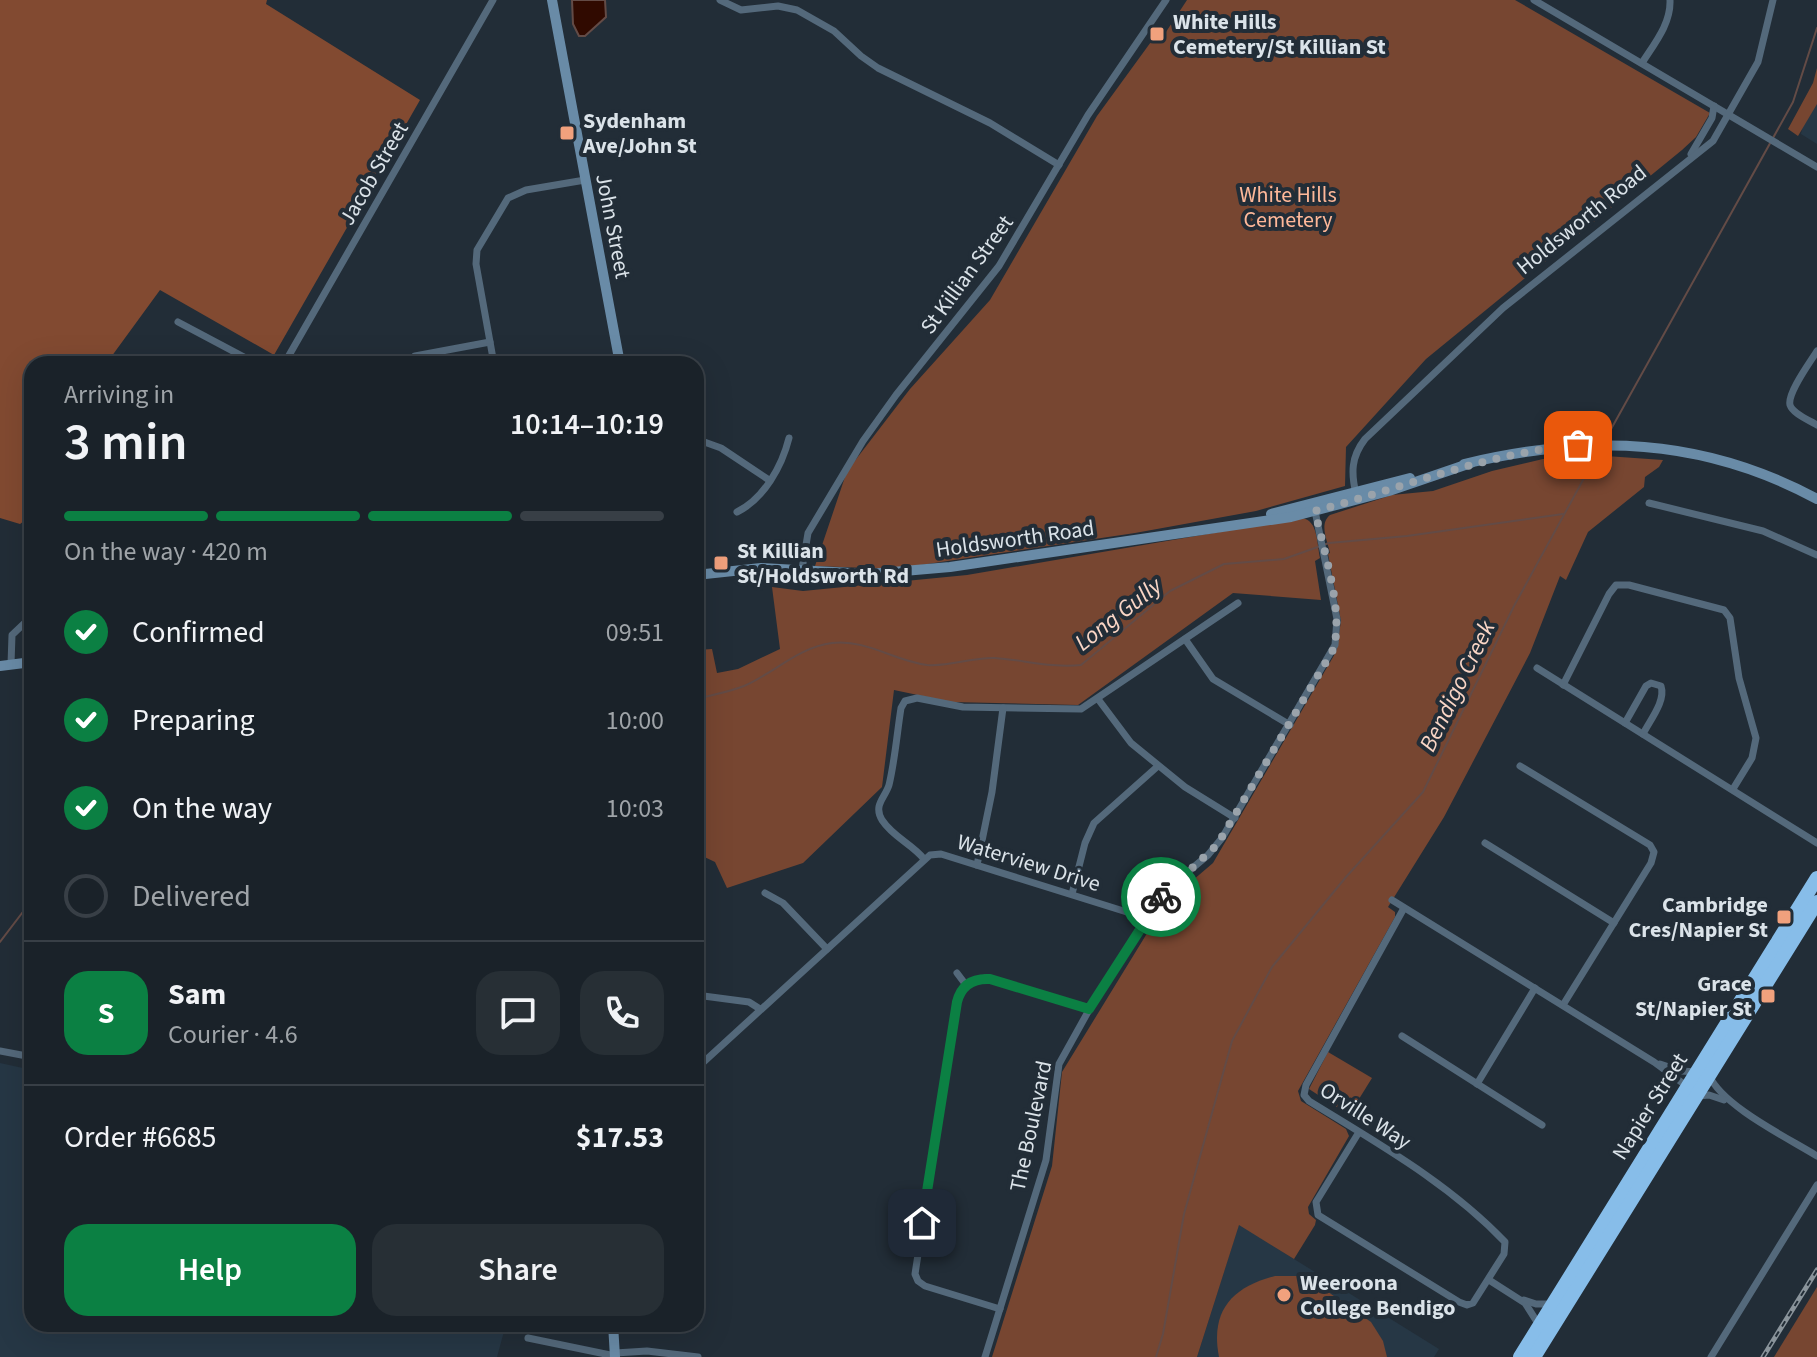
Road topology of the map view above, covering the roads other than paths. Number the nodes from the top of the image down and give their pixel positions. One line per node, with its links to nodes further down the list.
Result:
1 (493, 0): 19 (street, Jacob Street)
2 (552, 0): 14 (main road, John Street)
3 (720, 0): 12 (street)
4 (1166, 0): 12 (street, St Killian Street)
5 (1534, 0): 8 (street)
6 (1670, 0): 8 (street)
7 (1773, 0): 10 (street, Holdsworth Road)
8 (1642, 63): 9 (street)
9 (1714, 106): 10 (street); 11 (street, Holdsworth Road)
10 (1730, 115): 11 (street, Holdsworth Road); 13 (street)
11 (1690, 156): 27 (street, Holdsworth Road)
12 (1059, 165): 33 (street, St Killian Street)
13 (1817, 167)
14 (585, 180): 16 (street); 22 (main road, John Street)
15 (178, 322): 18 (street)
16 (490, 342): 20 (street); 21 (street)
17 (1817, 351): 23 (street)
18 (242, 356)
19 (289, 356)
20 (415, 356)
21 (493, 356)
22 (618, 356)
23 (1817, 425)
24 (789, 438): 26 (street)
25 (704, 442): 26 (street)
26 (769, 480): 31 (street)
27 (1357, 496): 28 (main road, Holdsworth Road); 30 (main road, Holdsworth Road)
28 (1817, 499)
29 (1649, 503): 32 (street)
30 (1314, 507): 33 (main road, Holdsworth Road); 44 (street, The Boulevard)
31 (737, 512)
32 (1817, 555)
33 (802, 569): 34 (main road, Holdsworth Road)
34 (704, 574)
35 (1238, 603): 37 (street, Waterview Drive)
36 (24, 624): 38 (street)
37 (1185, 639): 41 (street, Waterview Drive); 44 (street)
38 (6, 665)
39 (1537, 668): 40 (street)
40 (1563, 685): 43 (street); 48 (street)
41 (1098, 699): 42 (street, Waterview Drive); 46 (street)
42 (1003, 708): 52 (street, Waterview Drive); 53 (street)
43 (1625, 723): 45 (street); 45 (street)
44 (1290, 725): 49 (street, The Boulevard)
45 (1643, 734): 48 (street)
46 (1158, 766): 49 (street); 56 (street)
47 (1520, 766): 61 (street)
48 (1733, 789): 50 (street)
49 (1235, 818): 60 (street, The Boulevard)
50 (1817, 841)
51 (1485, 843): 61 (street)
52 (924, 859): 53 (street, Waterview Drive); 62 (street)
53 (977, 865): 56 (street, Waterview Drive)
54 (1817, 878): 73 (highway, Napier Street)
55 (765, 893): 62 (street)
56 (1072, 894): 60 (street, Waterview Drive)
57 (1392, 900): 59 (street)
58 (1817, 902): 65 (highway, Napier Street)
59 (1404, 908): 66 (street); 83 (street, Orville Way)
60 (1146, 918): 70 (street, The Boulevard)
61 (1614, 923): 68 (street)
62 (827, 949): 69 (street)
63 (957, 973): 64 (street)
64 (966, 985): 70 (street); 89 (street)
65 (1764, 987): 71 (highway, Napier Street); 73 (highway)
66 (1535, 988): 68 (street); 79 (street)
67 (704, 996): 69 (street)
68 (1563, 1005): 77 (street)
69 (760, 1009): 76 (street)
70 (1089, 1009): 89 (street, The Boulevard)
71 (1741, 1025): 78 (highway, Napier Street); 80 (highway)
72 (1402, 1036): 79 (street)
73 (1715, 1042): 78 (highway, Napier Street)
74 (0, 1051): 75 (street)
75 (24, 1056)
76 (704, 1062)
77 (1654, 1062): 78 (street); 80 (street)
78 (1703, 1073): 80 (highway, Napier Street); 81 (street)
79 (1477, 1084): 82 (street)
80 (1692, 1091): 81 (street); 88 (highway, Napier Street); 90 (highway, Napier Street)
81 (1734, 1104): 84 (street)
82 (1542, 1125)
83 (1359, 1132): 86 (street, Orville Way); 86 (street)
84 (1817, 1156)
85 (1817, 1185): 98 (street)
86 (1489, 1280): 87 (street)
87 (1518, 1298): 88 (street); 90 (street)
88 (1553, 1304): 90 (highway, Napier Street)
89 (1000, 1309): 95 (street, The Boulevard)
90 (1547, 1325): 96 (highway, Napier Street); 97 (highway, Napier Street)
91 (614, 1332): 93 (main road)
92 (528, 1338): 93 (street)
93 (615, 1355): 94 (street)
94 (698, 1357)
95 (985, 1357)
96 (1522, 1357)
97 (1534, 1357)
98 (1711, 1357)

